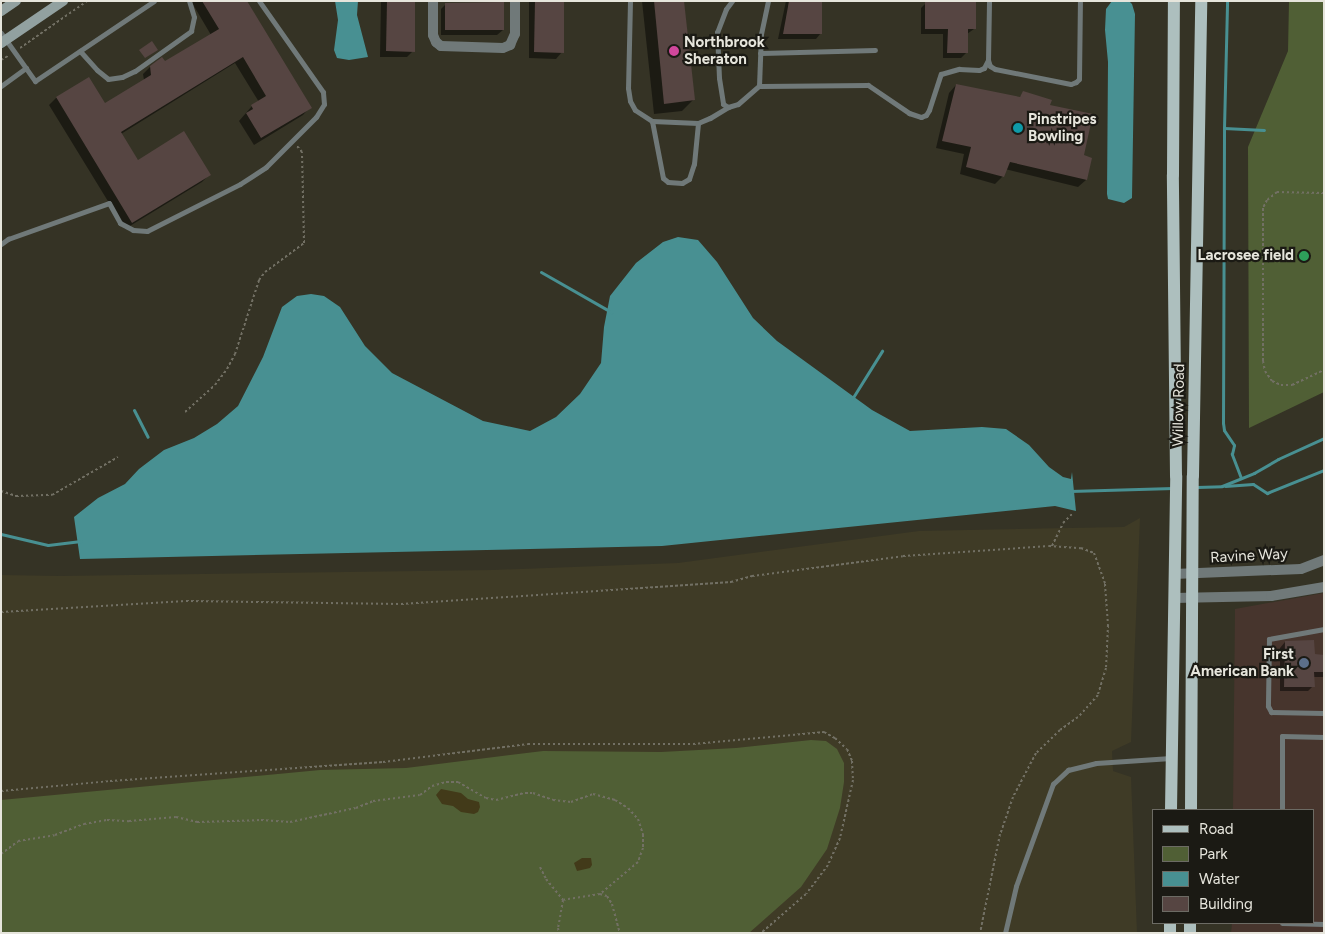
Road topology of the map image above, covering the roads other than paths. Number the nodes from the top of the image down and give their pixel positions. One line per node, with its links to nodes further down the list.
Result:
1 (16, 1): 15 (main road)
2 (63, 1): 16 (main road)
3 (154, 1): 18 (lane)
4 (189, 1): 18 (lane)
5 (259, 1): 27 (lane)
6 (433, 1): 7 (street)
7 (515, 1)
8 (630, 1): 25 (lane)
9 (732, 1): 24 (lane)
10 (768, 1): 19 (lane)
11 (989, 1): 20 (lane)
12 (1080, 1): 20 (lane)
13 (1174, 1): 29 (main road, Willow Road)
14 (1201, 1): 30 (main road, Willow Road)
15 (1, 11)
16 (3, 39): 21 (lane)
17 (875, 50): 19 (lane)
18 (80, 51): 21 (lane)
19 (760, 53): 23 (lane)
20 (988, 60): 23 (lane)
21 (26, 68): 22 (lane)
22 (1, 86)
23 (759, 86): 24 (lane)
24 (728, 107): 26 (lane)
25 (652, 121): 26 (lane); 26 (lane)
26 (698, 123)
27 (1, 244)
28 (1324, 560): 30 (street, Ravine Way)
29 (1174, 574): 30 (street, Ravine Way); 32 (main road, Willow Road)
30 (1192, 574): 33 (main road, Willow Road)
31 (1324, 586): 33 (street)
32 (1174, 598): 33 (street); 37 (main road, Willow Road)
33 (1193, 598): 38 (main road, Willow Road)
34 (1324, 629): 35 (lane)
35 (1324, 713)
36 (1324, 737): 41 (lane)
37 (1172, 758): 38 (main road); 39 (main road, Willow Road); 42 (lane)
38 (1191, 758): 40 (main road, Willow Road)
39 (1171, 809)
40 (1191, 809)
41 (1282, 809)
42 (1006, 933)

